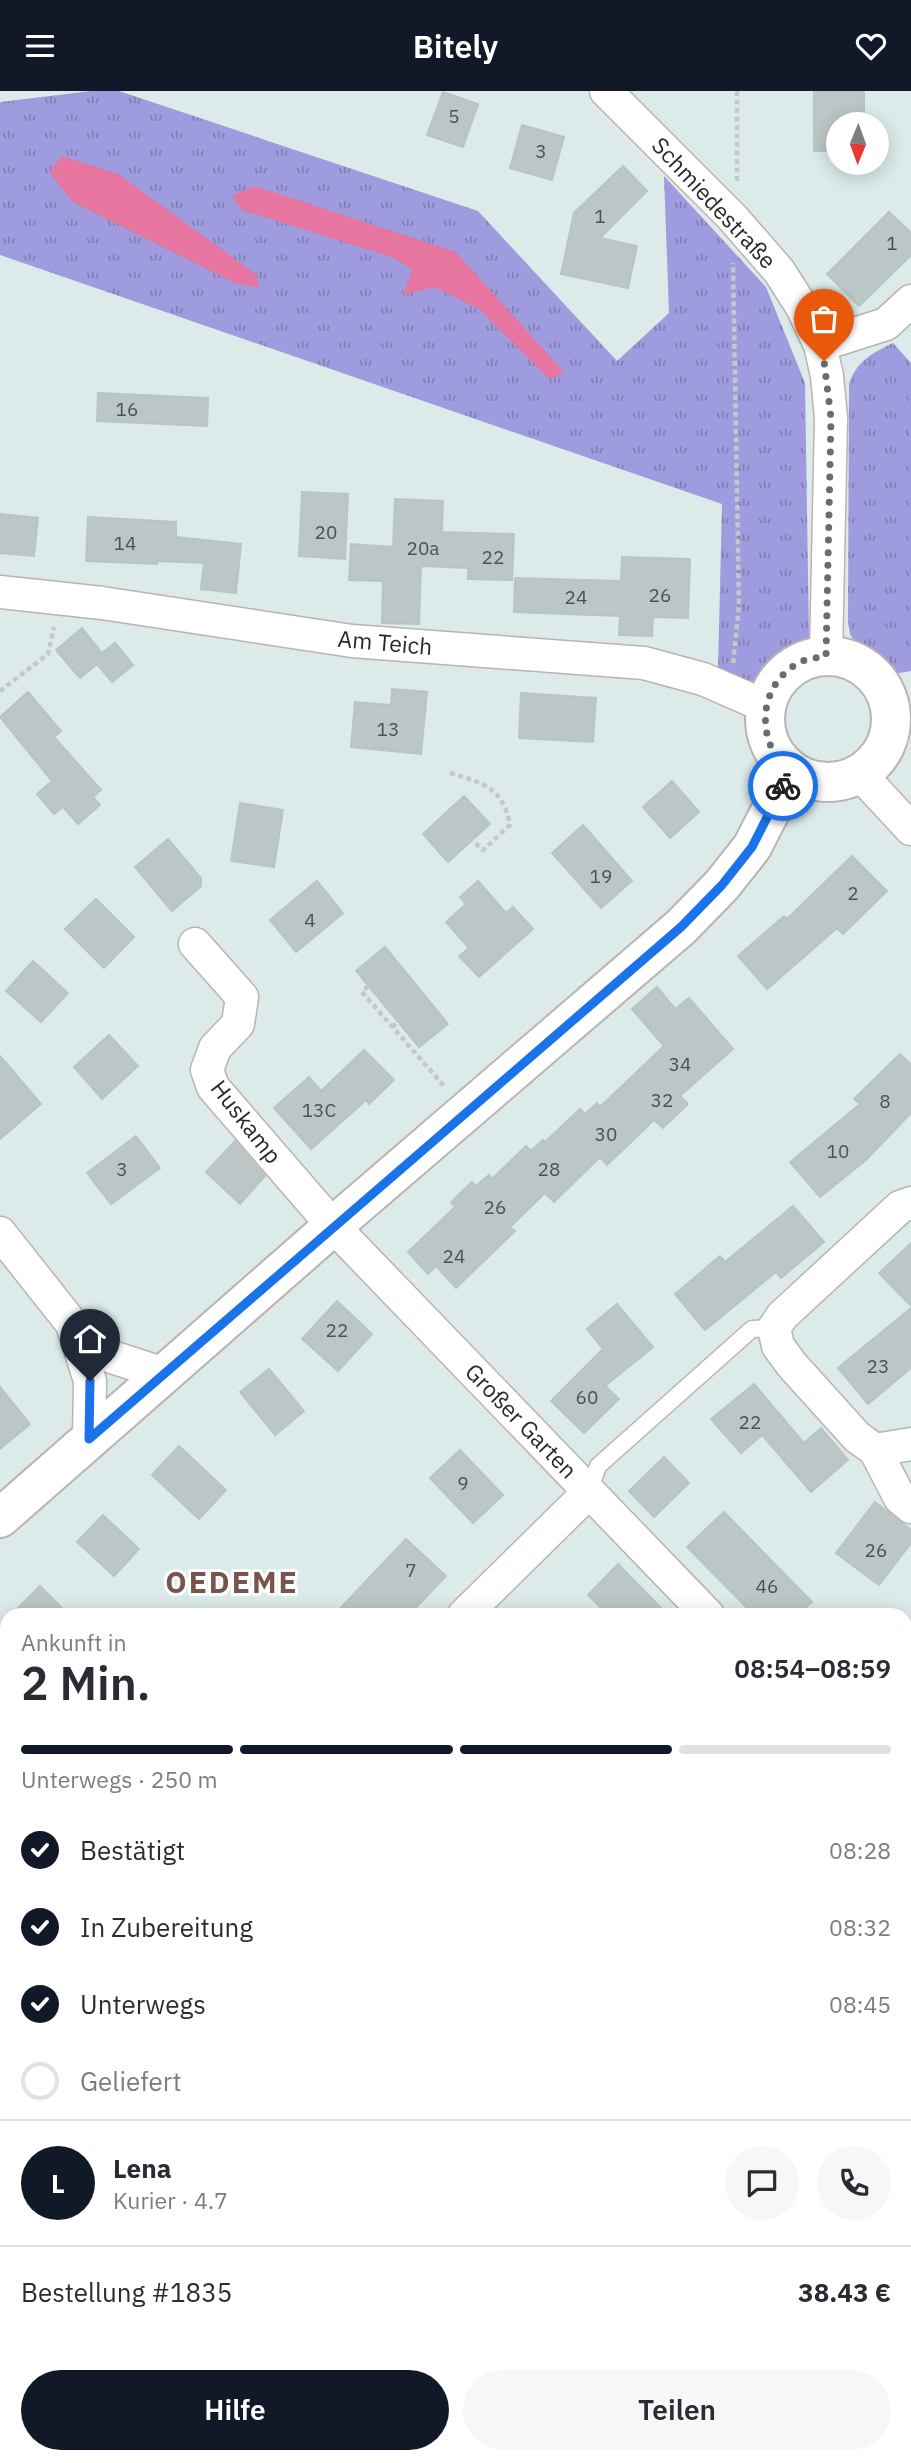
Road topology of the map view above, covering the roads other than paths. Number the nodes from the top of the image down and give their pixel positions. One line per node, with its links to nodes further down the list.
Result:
1 (606, 91): 3 (street, Schmiedestraße)
2 (911, 301): 3 (street)
3 (820, 345): 5 (street, Schmiedestraße)
4 (0, 592): 7 (street, Am Teich)
5 (826, 656): 6 (street); 7 (street)
6 (900, 700): 9 (street)
7 (765, 706): 8 (street)
8 (791, 771): 9 (street); 13 (street)
9 (860, 774): 10 (street)
10 (911, 829)
11 (195, 944): 13 (street, Huskamp)
12 (911, 1203): 16 (street)
13 (333, 1226): 17 (street); 21 (street, Großer Garten)
14 (0, 1233): 15 (street)
15 (72, 1324): 17 (street); 18 (street)
16 (774, 1328): 20 (street); 21 (lane)
17 (164, 1374): 18 (street)
18 (89, 1439): 23 (street)
19 (911, 1444): 20 (street)
20 (875, 1450): 22 (street)
21 (589, 1492): 24 (street); 25 (street, Großer Garten)
22 (911, 1507)
23 (0, 1518)
24 (471, 1608)
25 (701, 1608)

